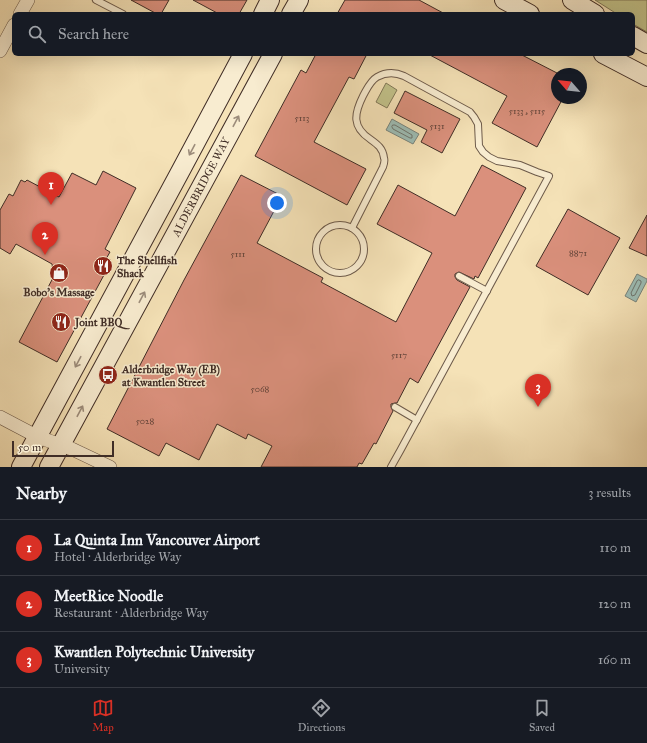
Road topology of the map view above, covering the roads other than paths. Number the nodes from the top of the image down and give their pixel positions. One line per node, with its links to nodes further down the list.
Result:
1 (28, 0): 7 (street)
2 (96, 0): 8 (lane)
3 (270, 0): 9 (main road)
4 (298, 0): 10 (main road)
5 (504, 0): 11 (main road)
6 (572, 0): 12 (main road)
7 (21, 12)
8 (119, 12)
9 (264, 12)
10 (292, 12)
11 (526, 12)
12 (592, 12)
13 (12, 29): 16 (street)
14 (635, 37): 15 (main road)
15 (647, 44)
16 (0, 51)
17 (242, 56): 27 (main road, one-way to 27)
18 (272, 56): 28 (main road, ALDERBRIDGE WAY, one-way to 18)
19 (607, 56): 20 (main road)
20 (647, 78)
21 (352, 228): 21 (lane); 23 (lane)
22 (460, 276): 23 (lane)
23 (487, 291): 26 (lane)
24 (395, 407): 26 (lane)
25 (0, 417): 27 (street)
26 (417, 420): 32 (lane)
27 (38, 437): 28 (street); 29 (main road)
28 (61, 446): 30 (main road, ALDERBRIDGE WAY); 31 (street)
29 (21, 467)
30 (49, 467)
31 (110, 467)
32 (391, 467)

